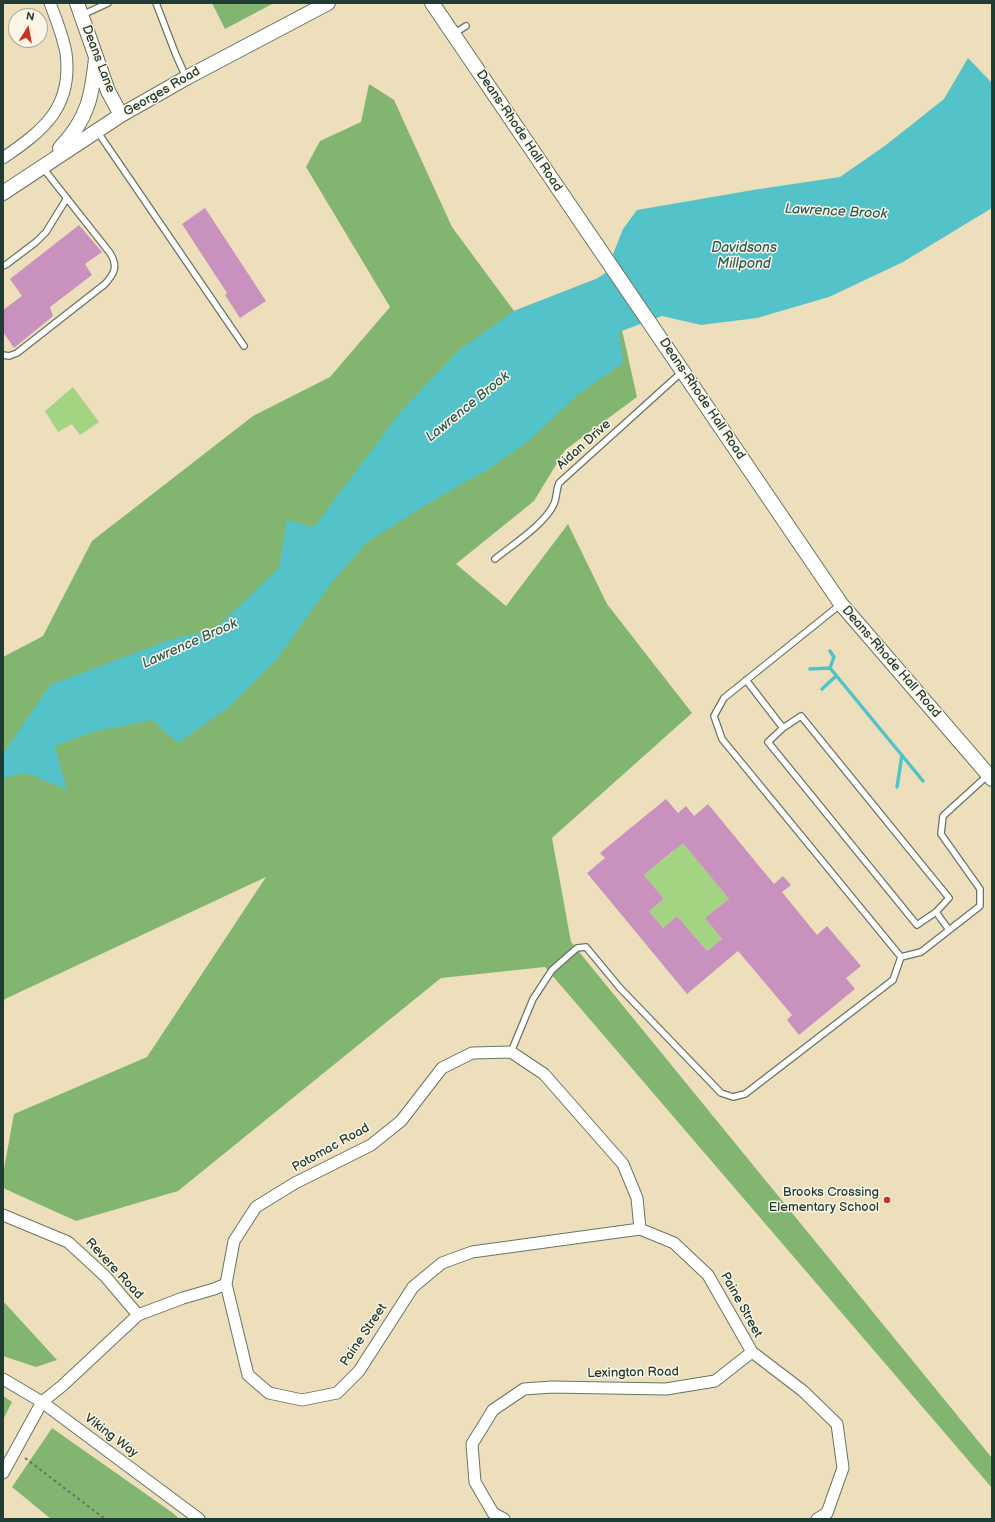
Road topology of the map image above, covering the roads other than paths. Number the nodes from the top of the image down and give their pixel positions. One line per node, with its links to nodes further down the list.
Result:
1 (50, 3): 13 (street)
2 (108, 3): 6 (lane)
3 (156, 3): 10 (lane)
4 (328, 3): 10 (street, Georges Road)
5 (432, 3): 8 (street, Deans-Rhode Hall Road)
6 (79, 9): 9 (street, Deans Lane)
7 (466, 26): 8 (lane)
8 (453, 34): 20 (street, Deans-Rhode Hall Road)
9 (96, 58): 11 (street, Deans Lane); 14 (street)
10 (186, 78): 11 (street, Georges Road)
11 (122, 115): 12 (street, Georges Road)
12 (97, 130): 14 (street, Georges Road); 18 (lane)
13 (3, 158)
14 (43, 166): 15 (street, Georges Road); 16 (lane)
15 (3, 193)
16 (67, 198): 17 (lane); 19 (lane)
17 (3, 266)
18 (244, 346)
19 (3, 355)
20 (683, 371): 21 (lane, Aidan Drive); 22 (street, Deans-Rhode Hall Road)
21 (495, 559)
22 (841, 604): 23 (lane); 25 (street, Deans-Rhode Hall Road)
23 (746, 680): 24 (lane); 28 (lane)
24 (783, 728): 26 (lane); 26 (lane)
25 (991, 775): 27 (lane)
26 (936, 912): 27 (lane)
27 (949, 930): 28 (lane)
28 (901, 957): 29 (lane)
29 (511, 1052): 31 (street); 32 (street, Potomac Road)
30 (3, 1215): 33 (street, Revere Road)
31 (640, 1229): 32 (street, Paine Street); 34 (street, Paine Street)
32 (226, 1284): 33 (street)
33 (138, 1315): 36 (street)
34 (752, 1352): 39 (street, Lexington Road); 40 (street)
35 (3, 1378): 36 (street, Viking Way)
36 (42, 1402): 37 (street); 38 (street, Viking Way)
37 (3, 1473)
38 (199, 1519)
39 (504, 1519)
40 (817, 1519)

